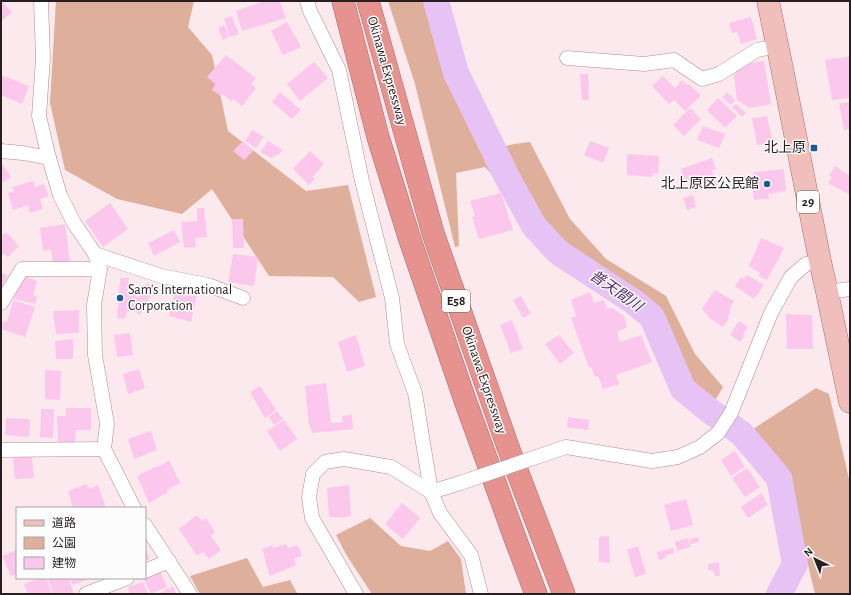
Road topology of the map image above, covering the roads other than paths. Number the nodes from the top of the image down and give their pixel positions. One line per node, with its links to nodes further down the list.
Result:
1 (41, 1): 9 (street)
2 (307, 1): 20 (street)
3 (343, 1): 30 (highway, Okinawa Expressway / E58)
4 (368, 1): 31 (highway, Okinawa Expressway / E58)
5 (768, 1): 6 (main road, 29)
6 (778, 46): 7 (street); 11 (main road, 29)
7 (567, 58)
8 (1, 151): 9 (street)
9 (49, 158): 10 (street)
10 (95, 254): 12 (street); 15 (street)
11 (820, 261): 14 (main road, 29); 20 (street, bridge)
12 (100, 269): 16 (street); 18 (street)
13 (850, 289): 14 (street)
14 (827, 292): 17 (main road, 29)
15 (243, 298)
16 (1, 304)
17 (850, 402)
18 (104, 449): 19 (street); 21 (street)
19 (1, 450)
20 (430, 492): 28 (street); 29 (street)
21 (133, 507)
22 (146, 526): 23 (street)
23 (169, 561): 24 (street); 27 (street)
24 (146, 571)
25 (124, 579): 26 (street)
26 (86, 594)
27 (190, 594)
28 (356, 594)
29 (480, 594)
30 (536, 594)
31 (564, 594)

